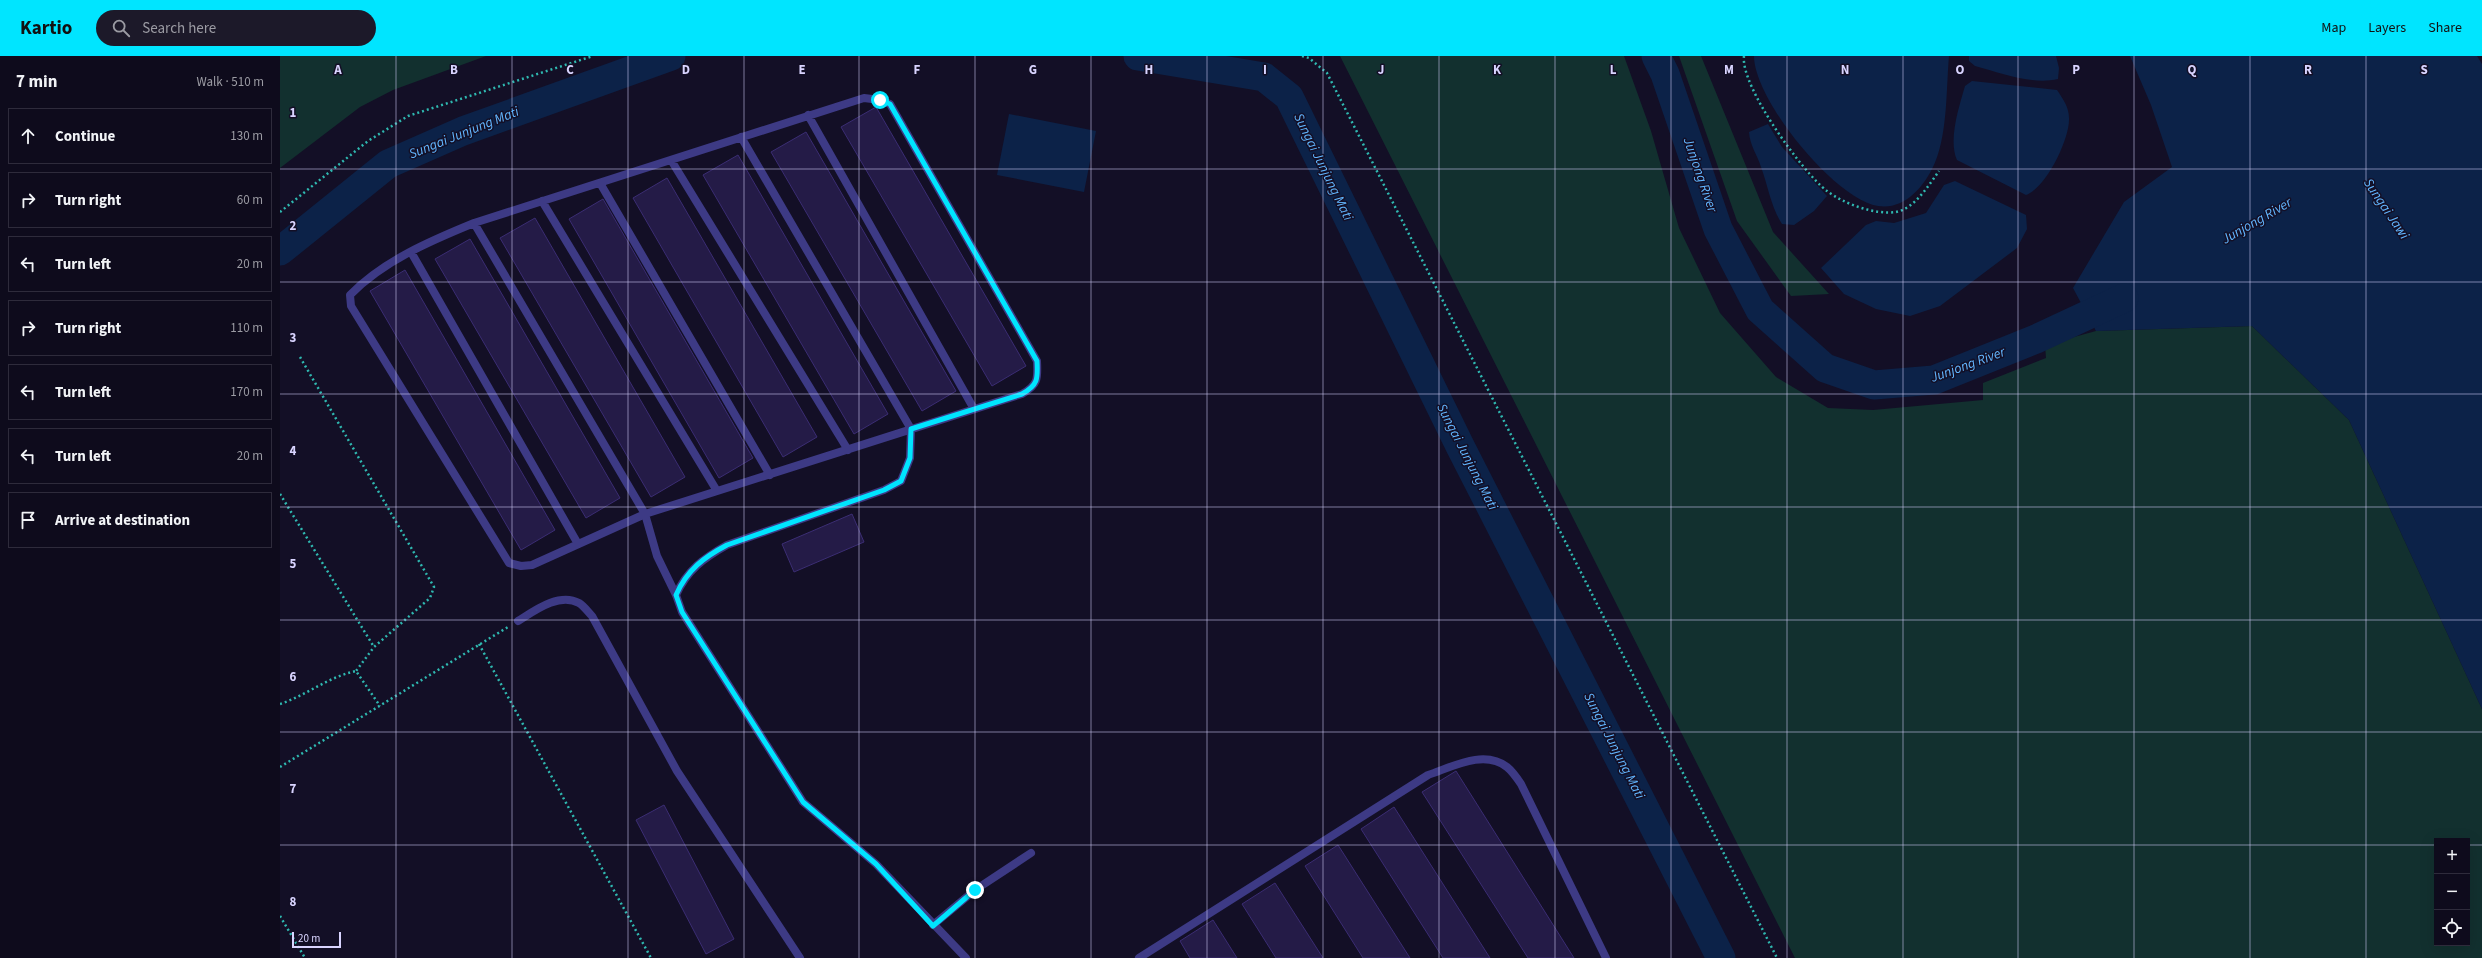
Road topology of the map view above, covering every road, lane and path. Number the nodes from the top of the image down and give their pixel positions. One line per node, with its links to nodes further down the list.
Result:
1 (593, 56): 10 (path)
2 (1302, 56): 39 (path)
3 (1744, 56): 7 (path)
4 (808, 115): 5 (lane); 14 (lane); 14 (lane)
5 (741, 137): 6 (lane); 15 (lane)
6 (670, 160): 8 (lane); 16 (lane)
7 (1939, 171)
8 (600, 182): 9 (lane); 17 (lane)
9 (542, 201): 11 (lane); 18 (lane)
10 (280, 212)
11 (474, 223): 12 (lane); 20 (lane)
12 (410, 252): 21 (lane); 21 (lane)
13 (300, 357): 25 (path)
14 (974, 409): 15 (lane)
15 (911, 429): 16 (lane); 22 (lane)
16 (848, 450): 17 (lane)
17 (770, 475): 18 (lane)
18 (716, 491): 20 (lane)
19 (280, 494): 25 (path)
20 (646, 514): 21 (lane); 22 (lane)
21 (578, 544)
22 (676, 595): 32 (lane)
23 (518, 620): 24 (path); 35 (lane)
24 (480, 644): 28 (path); 34 (path)
25 (374, 646): 26 (path)
26 (356, 671): 27 (path); 28 (path)
27 (280, 704)
28 (380, 706): 29 (path)
29 (280, 767)
30 (1031, 853): 32 (lane)
31 (280, 916): 33 (path)
32 (933, 926): 36 (lane)
33 (306, 958)
34 (651, 958)
35 (800, 958)
36 (966, 958)
37 (1138, 958): 38 (lane)
38 (1606, 958)
39 (1777, 958)

